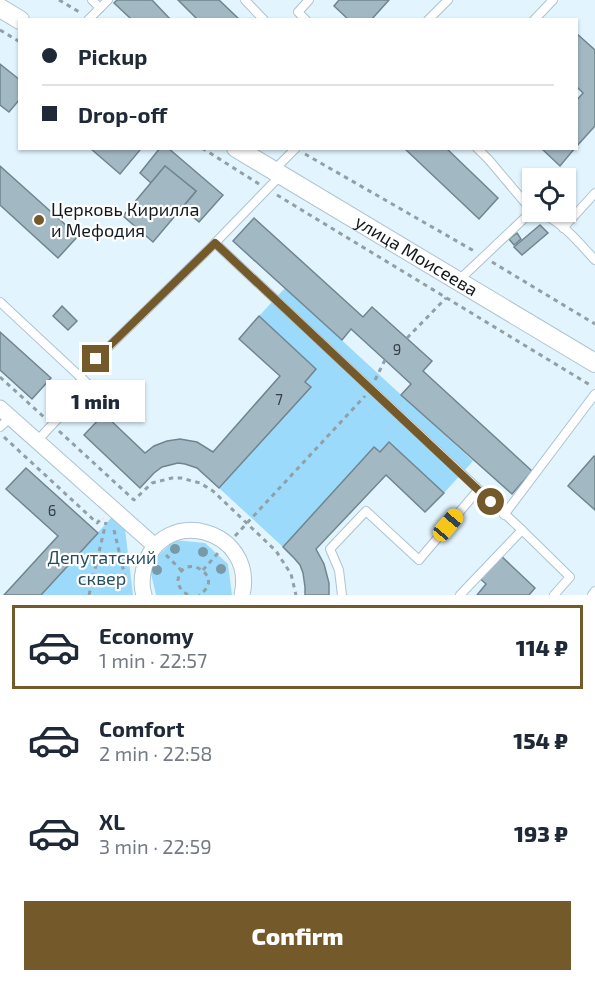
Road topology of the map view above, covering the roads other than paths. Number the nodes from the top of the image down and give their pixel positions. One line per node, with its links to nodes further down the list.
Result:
1 (92, 0): 8 (lane)
2 (108, 0): 8 (lane)
3 (245, 0): 10 (lane)
4 (309, 0): 11 (lane)
5 (448, 0): 12 (lane)
6 (553, 0): 13 (lane)
7 (0, 8): 14 (street)
8 (100, 8): 9 (lane)
9 (90, 18)
10 (262, 18)
11 (304, 18)
12 (430, 18)
13 (536, 18)
14 (18, 19)
15 (239, 150): 18 (street, улица Моисеева)
16 (294, 150): 18 (lane)
17 (482, 150): 20 (lane)
18 (277, 173): 24 (lane); 26 (street, улица Моисеева)
19 (595, 193): 23 (lane)
20 (522, 198)
21 (522, 221): 26 (lane)
22 (556, 222): 23 (lane)
23 (563, 228): 25 (lane)
24 (215, 243): 29 (lane); 33 (lane)
25 (595, 260)
26 (458, 281): 28 (street, улица Моисеева)
27 (0, 302): 29 (lane)
28 (595, 363)
29 (79, 376): 32 (lane)
30 (595, 394): 34 (lane)
31 (4, 417): 32 (street)
32 (37, 441): 36 (street)
33 (478, 490): 34 (lane); 39 (lane)
34 (504, 515): 35 (lane)
35 (522, 530): 40 (lane); 41 (lane)
36 (160, 550): 37 (street); 38 (street)
37 (144, 595)
38 (242, 595)
39 (342, 595)
40 (460, 595)
41 (554, 595)

